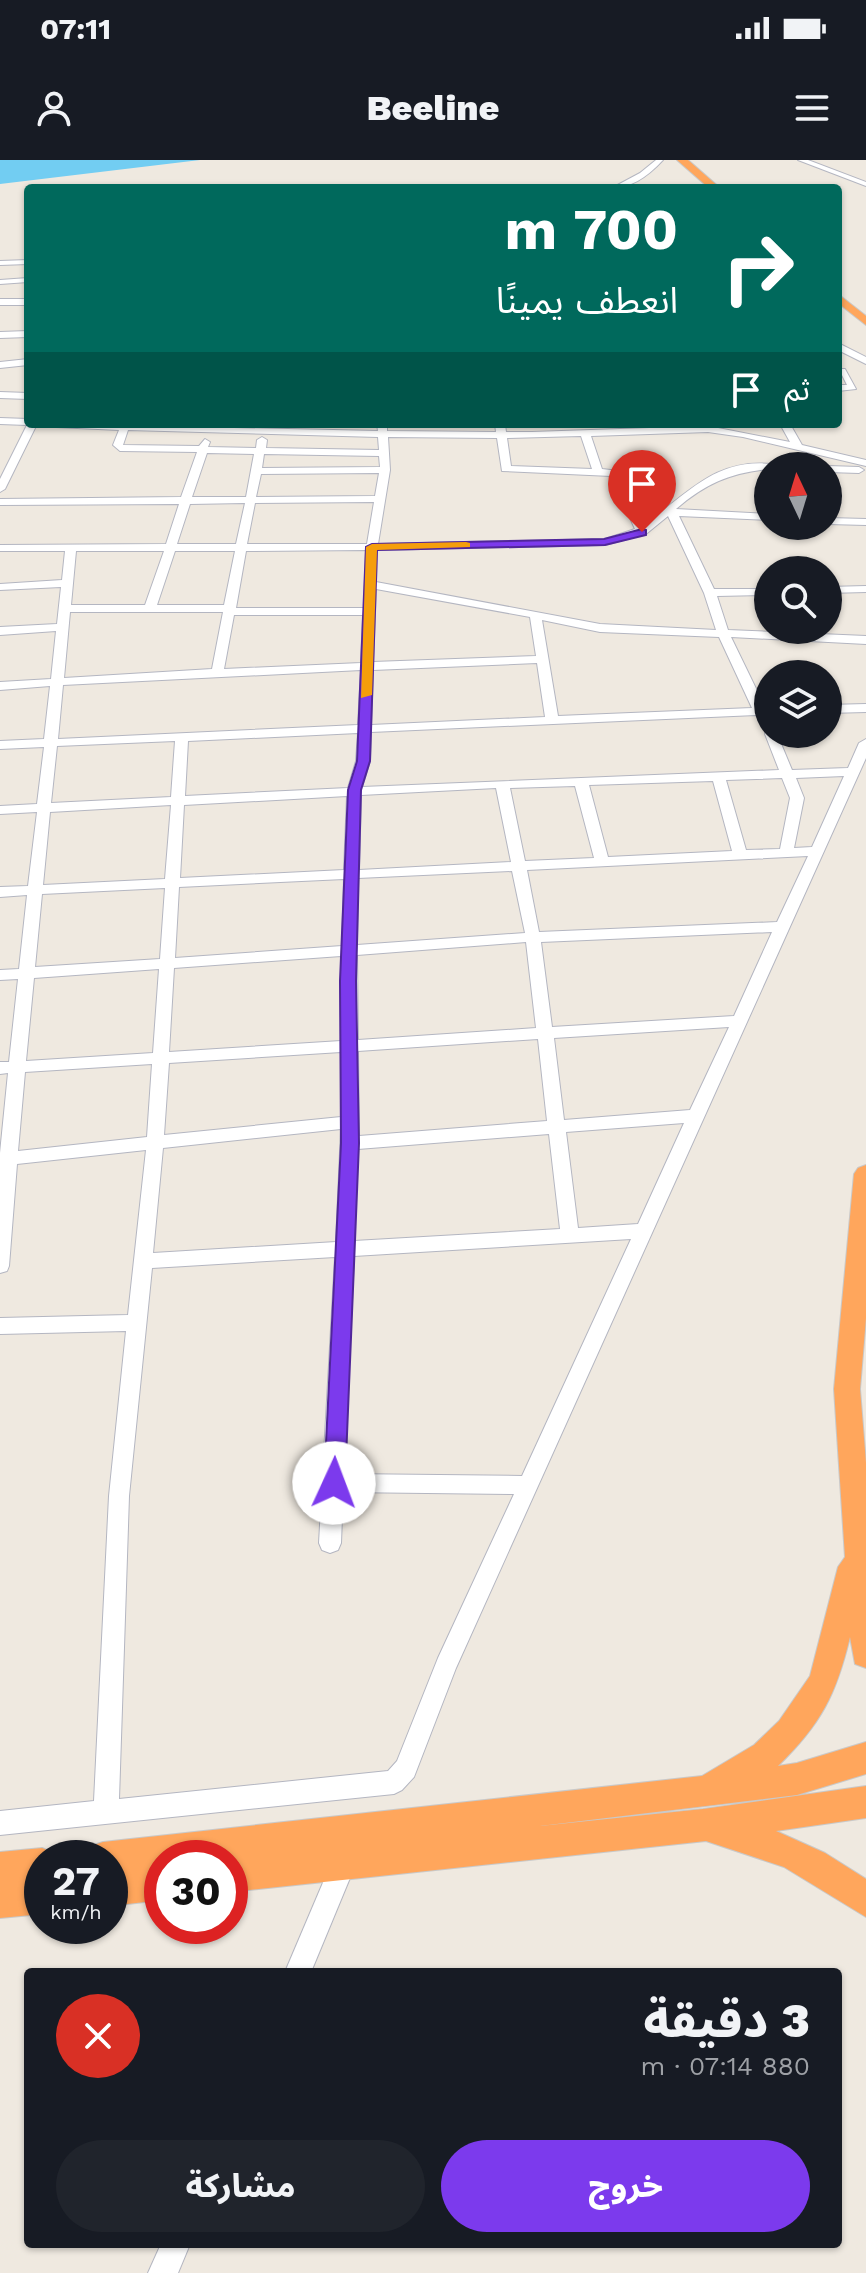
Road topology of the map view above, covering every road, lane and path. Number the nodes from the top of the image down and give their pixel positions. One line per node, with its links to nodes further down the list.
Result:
1 (660, 160): 4 (street)
2 (682, 160): 5 (highway)
3 (801, 160): 6 (street)
4 (624, 184)
5 (710, 184)
6 (866, 184)
7 (24, 262): 8 (street)
8 (0, 263)
9 (24, 280): 10 (street)
10 (0, 282)
11 (842, 301): 14 (highway)
12 (0, 302): 13 (street)
13 (24, 302)
14 (866, 322)
15 (24, 334): 16 (street)
16 (0, 335)
17 (842, 348): 18 (street)
18 (866, 361)
19 (24, 362): 20 (street)
20 (0, 365)
21 (866, 370): 22 (street)
22 (842, 371)
23 (842, 373): 24 (street)
24 (842, 387)
25 (0, 395): 26 (street)
26 (24, 396)
27 (0, 421): 28 (street)
28 (24, 423)
29 (28, 428): 51 (street)
30 (110, 428): 35 (street)
31 (210, 428): 35 (street); 40 (street); 42 (street)
32 (666, 428): 39 (street)
33 (719, 428): 41 (street)
34 (787, 428): 41 (street)
35 (124, 429): 42 (street)
36 (337, 429): 37 (street); 40 (street)
37 (383, 429): 38 (street); 44 (street)
38 (501, 429): 39 (street); 47 (street)
39 (585, 429): 47 (street)
40 (263, 433): 43 (street)
41 (799, 449): 45 (street)
42 (202, 451): 43 (street); 52 (street)
43 (260, 451): 44 (street); 49 (street)
44 (386, 462): 49 (street); 54 (street)
45 (866, 463)
46 (754, 467): 56 (street)
47 (597, 470): 60 (street)
48 (842, 470): 50 (street)
49 (257, 471): 53 (street)
50 (866, 471)
51 (0, 489)
52 (187, 499): 53 (street); 55 (street); 61 (street)
53 (250, 499): 54 (street); 63 (street)
54 (381, 499): 64 (street)
55 (0, 502)
56 (669, 512): 57 (street); 60 (street); 72 (street)
57 (754, 516)
58 (842, 521): 59 (street)
59 (866, 522)
60 (642, 532): 64 (street)
61 (172, 546): 62 (street); 63 (street); 74 (street)
62 (71, 547): 65 (street); 66 (street)
63 (239, 547): 64 (street); 75 (street)
64 (372, 547): 67 (street)
65 (0, 548)
66 (66, 583): 68 (street); 73 (street)
67 (369, 584): 76 (street); 77 (street)
68 (0, 587)
69 (866, 589): 70 (street)
70 (842, 590)
71 (754, 592): 72 (street)
72 (710, 593): 80 (street)
73 (63, 609): 74 (street); 78 (street)
74 (150, 609): 75 (street)
75 (230, 610): 76 (street); 84 (street)
76 (367, 611): 83 (street)
77 (535, 615): 80 (street); 82 (street)
78 (61, 627): 79 (street); 85 (street)
79 (0, 631)
80 (723, 633): 81 (street); 87 (street)
81 (866, 640)
82 (540, 659): 83 (street); 91 (street)
83 (366, 666): 84 (street); 92 (street)
84 (217, 673): 85 (street)
85 (56, 683): 86 (street); 95 (street)
86 (0, 686)
87 (754, 692)
88 (866, 708): 89 (street)
89 (842, 709)
90 (754, 711): 91 (street)
91 (552, 719): 92 (street)
92 (365, 729): 93 (street); 103 (street)
93 (182, 736): 95 (street); 104 (street)
94 (866, 743): 98 (street)
95 (50, 744): 96 (street); 105 (street)
96 (0, 745)
97 (777, 748): 99 (street)
98 (852, 772): 99 (street); 107 (street)
99 (789, 774): 100 (street); 108 (street)
100 (718, 775): 101 (street); 109 (street)
101 (581, 782): 102 (street); 110 (street)
102 (502, 784): 103 (street); 111 (street)
103 (354, 790): 104 (street); 112 (street)
104 (178, 800): 105 (street); 113 (street)
105 (44, 807): 106 (street); 114 (street)
106 (0, 810)
107 (816, 851): 108 (street); 116 (street)
108 (786, 852): 109 (street)
109 (741, 856): 110 (street)
110 (602, 861): 111 (street)
111 (518, 866): 112 (street); 117 (street)
112 (352, 873): 113 (street); 118 (street)
113 (172, 884): 114 (street); 119 (street)
114 (35, 890): 115 (street); 120 (street)
115 (0, 892)
116 (781, 927): 117 (street); 122 (street)
117 (533, 937): 118 (street); 123 (street)
118 (349, 949): 119 (street); 124 (street)
119 (166, 966): 120 (street); 125 (street)
120 (27, 974): 121 (street); 126 (street)
121 (0, 975)
122 (739, 1021): 123 (street); 127 (street)
123 (543, 1031): 124 (street); 129 (street)
124 (348, 1043): 125 (street); 128 (street)
125 (160, 1058): 126 (street); 131 (street)
126 (9, 1067): 132 (street)
127 (695, 1116): 129 (street); 134 (street)
128 (350, 1122): 130 (street); 131 (street)
129 (557, 1126): 130 (street); 135 (street)
130 (350, 1143): 136 (street)
131 (155, 1145): 132 (street); 137 (street)
132 (5, 1158): 138 (street)
133 (866, 1174): 143 (highway)
134 (644, 1231): 135 (street); 142 (street)
135 (570, 1236): 136 (street)
136 (345, 1247): 137 (street); 141 (street)
137 (143, 1261): 139 (street)
138 (0, 1266)
139 (136, 1323): 140 (street); 149 (street)
140 (0, 1326)
141 (334, 1483): 142 (street); 144 (street)
142 (528, 1485): 149 (street)
143 (857, 1541): 145 (highway); 147 (highway)
144 (330, 1543)
145 (866, 1654)
146 (866, 1758): 147 (highway)
147 (701, 1792): 152 (highway)
148 (866, 1802): 151 (highway)
149 (106, 1812): 150 (street)
150 (0, 1823)
151 (703, 1825): 153 (highway); 158 (highway)
152 (128, 1855)
153 (345, 1861): 156 (highway); 160 (street)
154 (24, 1867): 155 (highway)
155 (0, 1869)
156 (248, 1873)
157 (24, 1899): 159 (highway)
158 (866, 1900)
159 (0, 1901)
160 (300, 1968)
161 (174, 2248): 162 (street)
162 (163, 2273)

